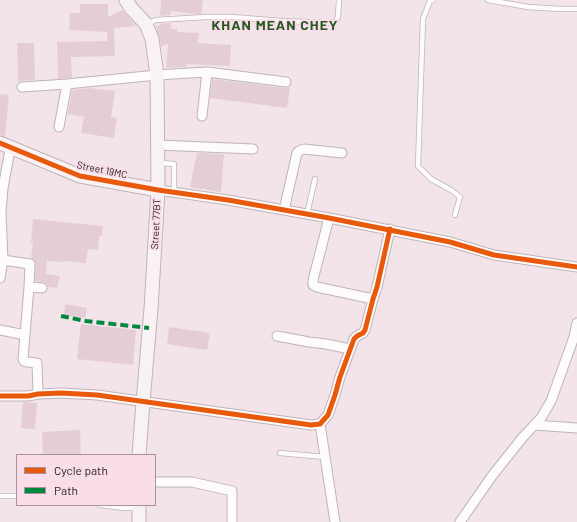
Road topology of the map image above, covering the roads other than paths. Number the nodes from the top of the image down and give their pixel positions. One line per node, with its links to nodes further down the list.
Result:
1 (126, 0): 6 (street, Street 77BT)
2 (339, 0): 6 (lane)
3 (433, 0): 24 (lane)
4 (488, 0): 5 (lane)
5 (577, 9)
6 (146, 24): 8 (street, Street 77BT)
7 (207, 72): 8 (street); 9 (street); 12 (street)
8 (157, 75): 10 (street); 15 (street, Street 77BT)
9 (286, 82)
10 (67, 84): 11 (street); 13 (street)
11 (22, 87)
12 (202, 116)
13 (59, 127)
14 (6, 145): 20 (street, Street 19MC); 27 (street)
15 (157, 145): 16 (street); 18 (street, Street 77BT)
16 (253, 149)
17 (342, 153): 22 (street)
18 (158, 163): 20 (street, Street 77BT); 21 (lane)
19 (315, 179): 23 (lane)
20 (158, 190): 21 (street); 40 (street, Street 77BT)
21 (174, 192): 22 (street)
22 (284, 210): 23 (street)
23 (307, 214): 25 (street)
24 (455, 215)
25 (328, 218): 26 (street); 32 (street)
26 (390, 229): 28 (street); 32 (street)
27 (3, 260): 29 (street); 30 (street)
28 (577, 267)
29 (0, 278)
30 (29, 287): 31 (street); 35 (street)
31 (42, 288)
32 (373, 299): 37 (street)
33 (577, 323): 42 (street)
34 (0, 330): 35 (street)
35 (25, 335): 38 (street)
36 (278, 336): 37 (street)
37 (350, 349): 41 (street)
38 (38, 394): 39 (street); 40 (street)
39 (0, 396)
40 (142, 402): 41 (street); 45 (street, Street 77BT)
41 (320, 424): 46 (street)
42 (534, 425): 43 (street); 55 (street)
43 (577, 428)
44 (280, 453): 46 (lane)
45 (140, 454)
46 (325, 457): 54 (street)
47 (156, 482): 53 (street)
48 (0, 496): 49 (lane)
49 (16, 496)
50 (108, 506): 51 (lane)
51 (139, 506): 52 (street)
52 (139, 522)
53 (232, 522)
54 (335, 522)
55 (460, 522)

